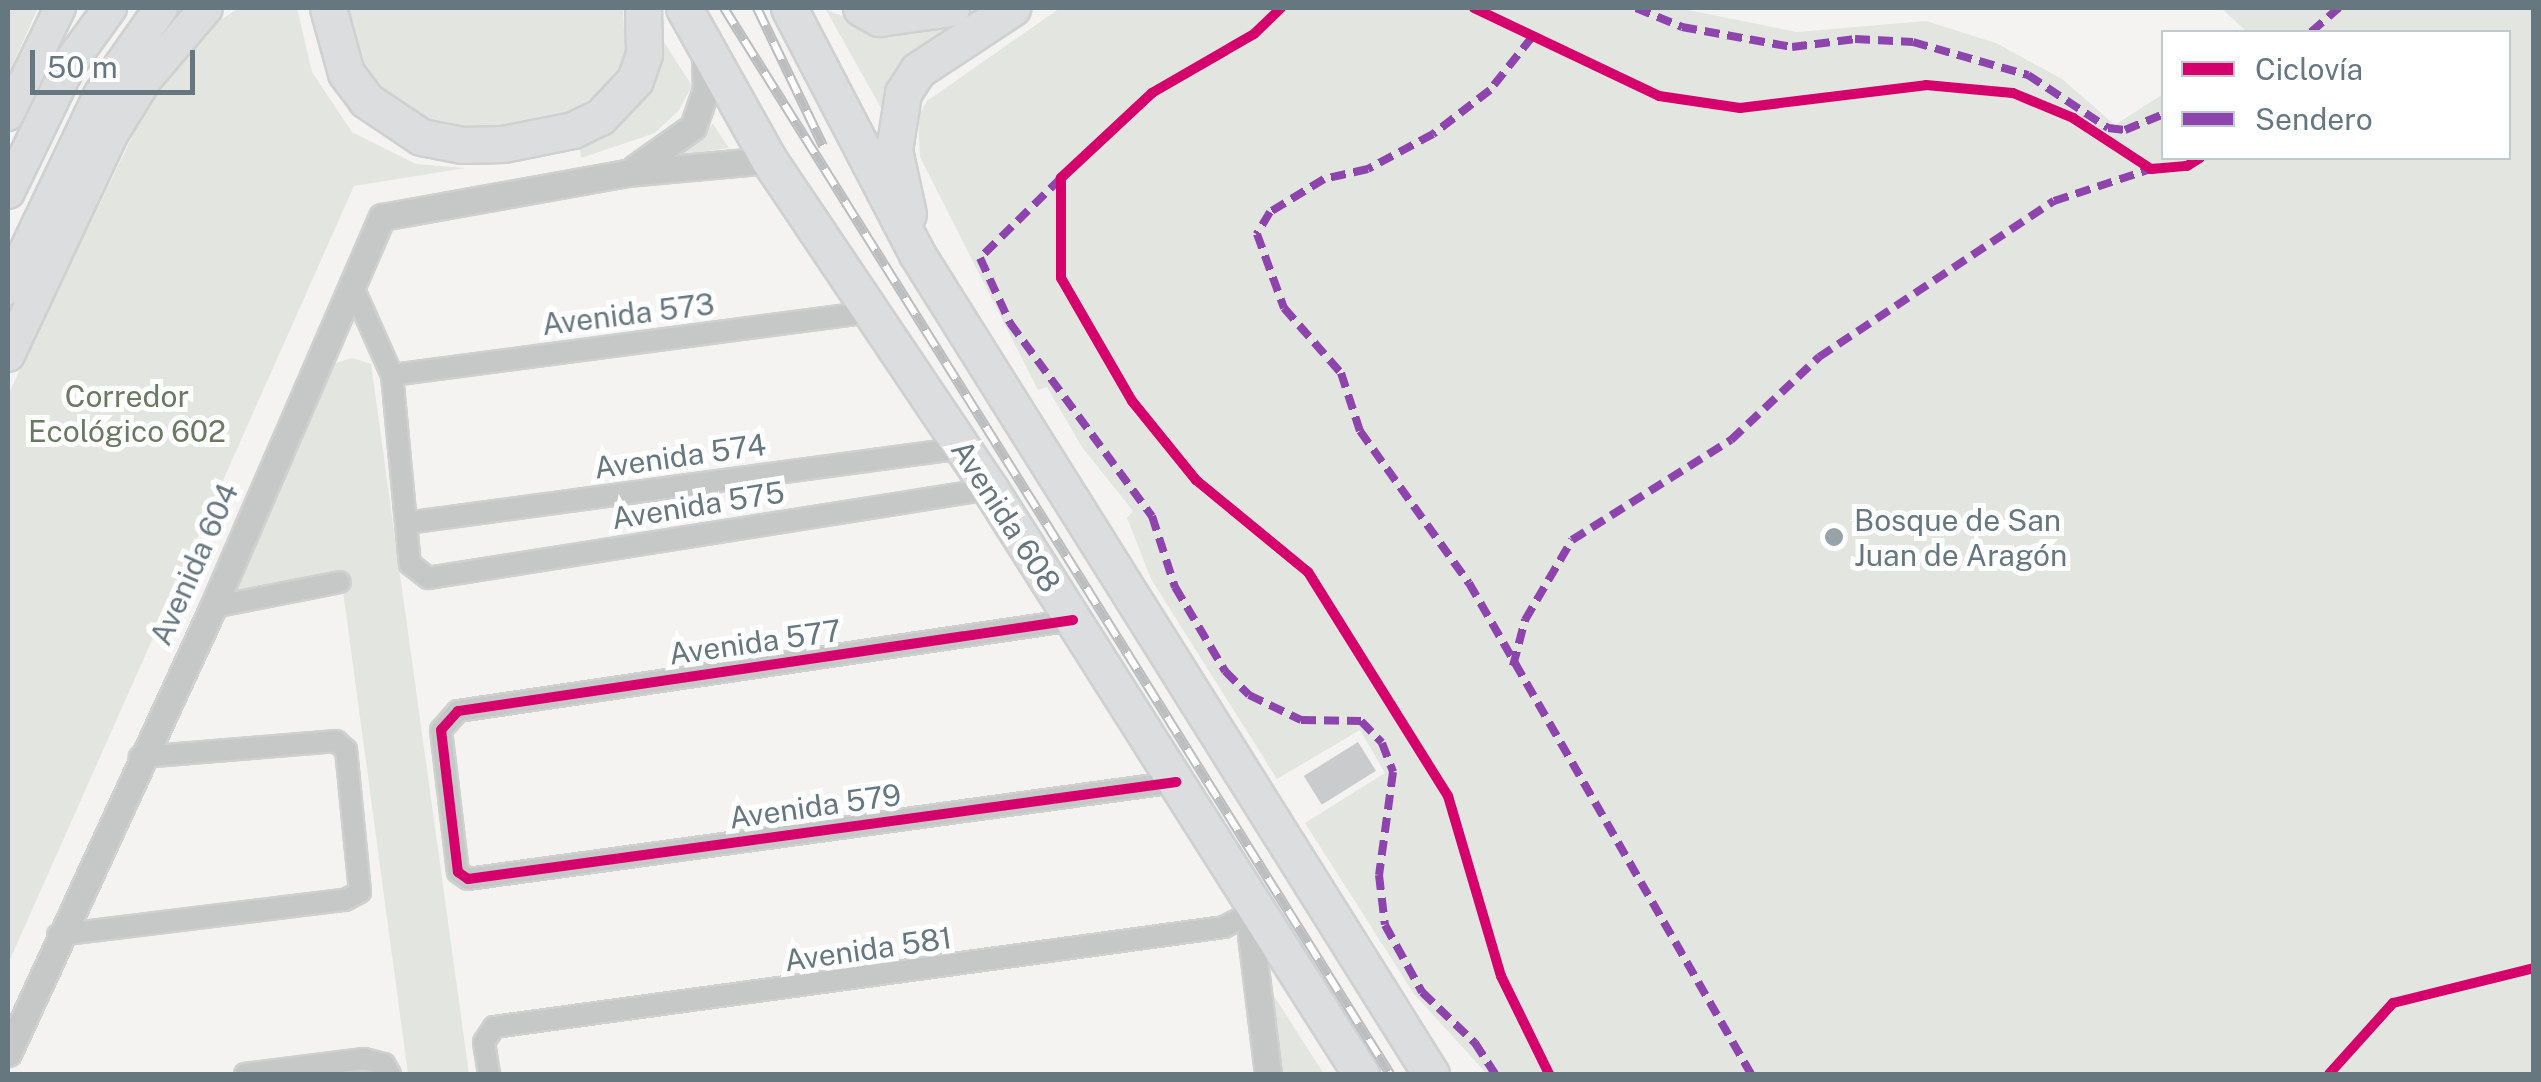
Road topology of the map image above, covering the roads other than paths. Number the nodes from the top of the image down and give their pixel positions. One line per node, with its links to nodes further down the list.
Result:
1 (60, 8): 13 (main road)
2 (110, 8): 16 (main road)
3 (161, 8): 19 (main road)
4 (206, 8): 21 (main road)
5 (328, 8): 6 (highway)
6 (644, 8)
7 (684, 8): 12 (highway, Avenida 608)
8 (789, 8): 17 (highway, Avenida 608)
9 (861, 8): 10 (highway)
10 (951, 8)
11 (1012, 8): 17 (highway)
12 (705, 48): 14 (highway, Avenida 608); 15 (street, Avenida 604)
13 (8, 115)
14 (770, 160): 15 (street, Avenida 604); 20 (highway, Avenida 608)
15 (626, 173): 18 (street, Avenida 604)
16 (8, 192)
17 (917, 254): 40 (highway, Avenida 608)
18 (351, 283): 22 (street); 27 (street, Avenida 604)
19 (8, 288)
20 (872, 312): 22 (street, Avenida 573); 23 (highway, Avenida 608)
21 (8, 355)
22 (392, 374): 25 (street)
23 (962, 448): 24 (highway, Avenida 608); 25 (street, Avenida 574)
24 (990, 488): 25 (street, Avenida 575); 28 (highway, Avenida 608)
25 (406, 523)
26 (340, 582): 27 (street)
27 (213, 607): 29 (street, Avenida 604)
28 (1074, 620): 30 (highway, Avenida 608); 31 (street, Avenida 577)
29 (140, 757): 33 (street, Avenida 604); 33 (street)
30 (1176, 782): 31 (street, Avenida 579); 32 (highway, Avenida 608)
31 (462, 878)
32 (1254, 911): 37 (street, Avenida 581); 38 (street); 39 (highway, Avenida 608)
33 (58, 935): 34 (street, Avenida 604)
34 (8, 1053)
35 (387, 1069): 36 (street)
36 (244, 1074)
37 (489, 1074)
38 (1268, 1074)
39 (1362, 1074)
40 (1431, 1074)

